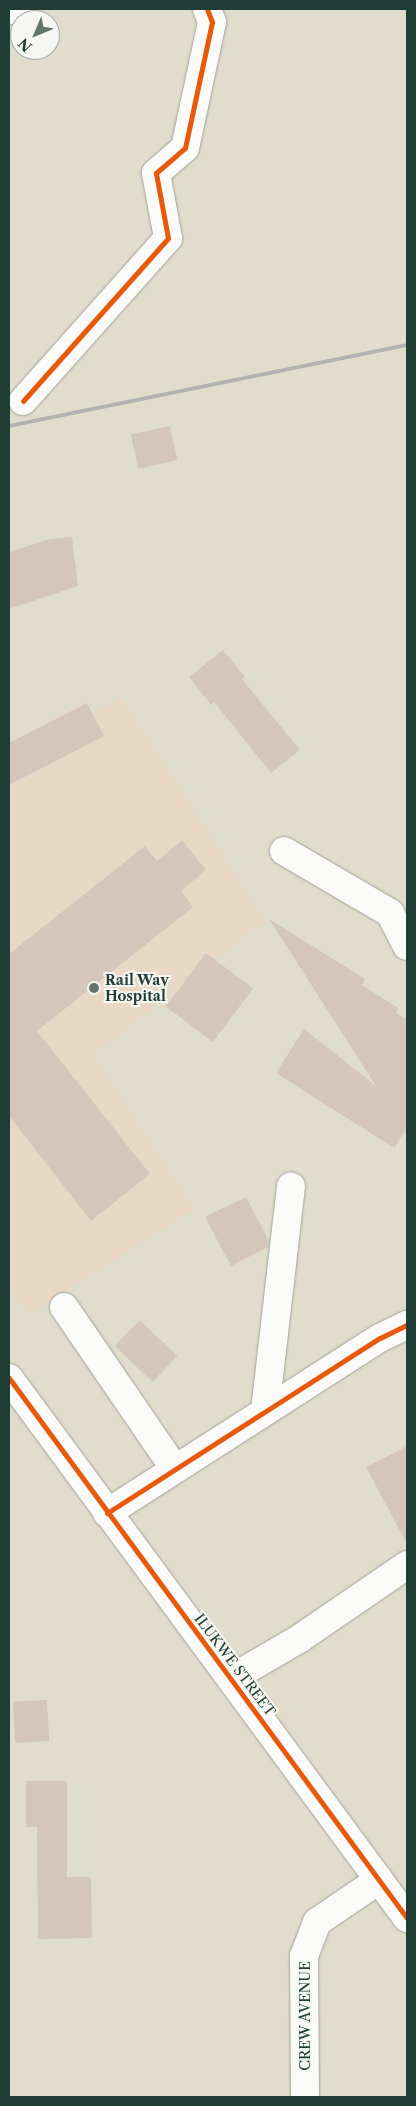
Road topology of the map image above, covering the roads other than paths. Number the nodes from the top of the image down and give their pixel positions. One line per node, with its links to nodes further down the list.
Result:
1 (18, 9): 3 (street)
2 (207, 9): 4 (street)
3 (9, 10)
4 (23, 401)
5 (284, 851): 6 (street)
6 (407, 946)
7 (291, 1187): 11 (street)
8 (64, 1307): 12 (street)
9 (407, 1325): 11 (street)
10 (9, 1378): 13 (street, ILUKWE STREET)
11 (265, 1411): 12 (street)
12 (175, 1469): 13 (street)
13 (106, 1514): 15 (street, ILUKWE STREET)
14 (407, 1565): 15 (street)
15 (232, 1678): 16 (street, ILUKWE STREET)
16 (379, 1880): 17 (street, ILUKWE STREET); 18 (street, CREW AVENUE)
17 (407, 1918)
18 (305, 2097)

